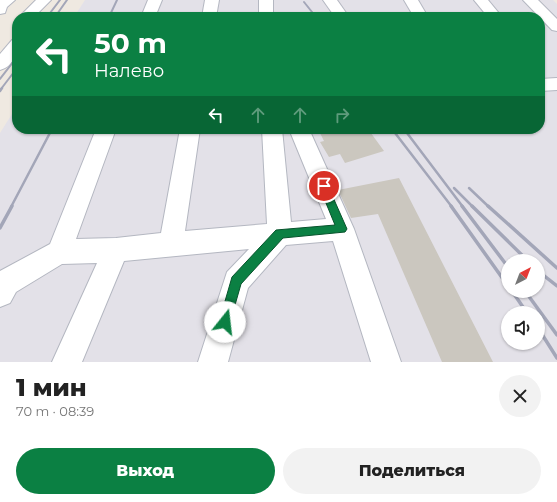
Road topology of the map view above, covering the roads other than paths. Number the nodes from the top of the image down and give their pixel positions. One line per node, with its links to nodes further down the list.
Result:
1 (8, 0): 11 (street)
2 (44, 0): 12 (street)
3 (50, 0): 13 (street)
4 (155, 0): 14 (street)
5 (212, 0): 15 (street)
6 (266, 0): 16 (street)
7 (330, 0): 17 (street)
8 (411, 0): 18 (street)
9 (481, 0): 19 (street)
10 (530, 0): 20 (street)
11 (0, 10)
12 (31, 12)
13 (42, 12)
14 (150, 12)
15 (210, 12)
16 (266, 12)
17 (338, 12)
18 (418, 12)
19 (491, 12)
20 (542, 12)
21 (545, 15): 22 (street)
22 (557, 27)
23 (12, 38): 24 (street)
24 (0, 43)
25 (12, 43): 26 (street)
26 (0, 65)
27 (104, 134): 35 (street)
28 (189, 134): 33 (street)
29 (272, 134): 32 (street)
30 (302, 134): 31 (street)
31 (342, 229): 32 (street); 39 (street)
32 (280, 234): 33 (street); 38 (street)
33 (171, 244): 34 (street)
34 (116, 250): 35 (street); 37 (street)
35 (59, 252): 36 (street)
36 (0, 292)
37 (67, 362)
38 (213, 362)
39 (386, 362)

